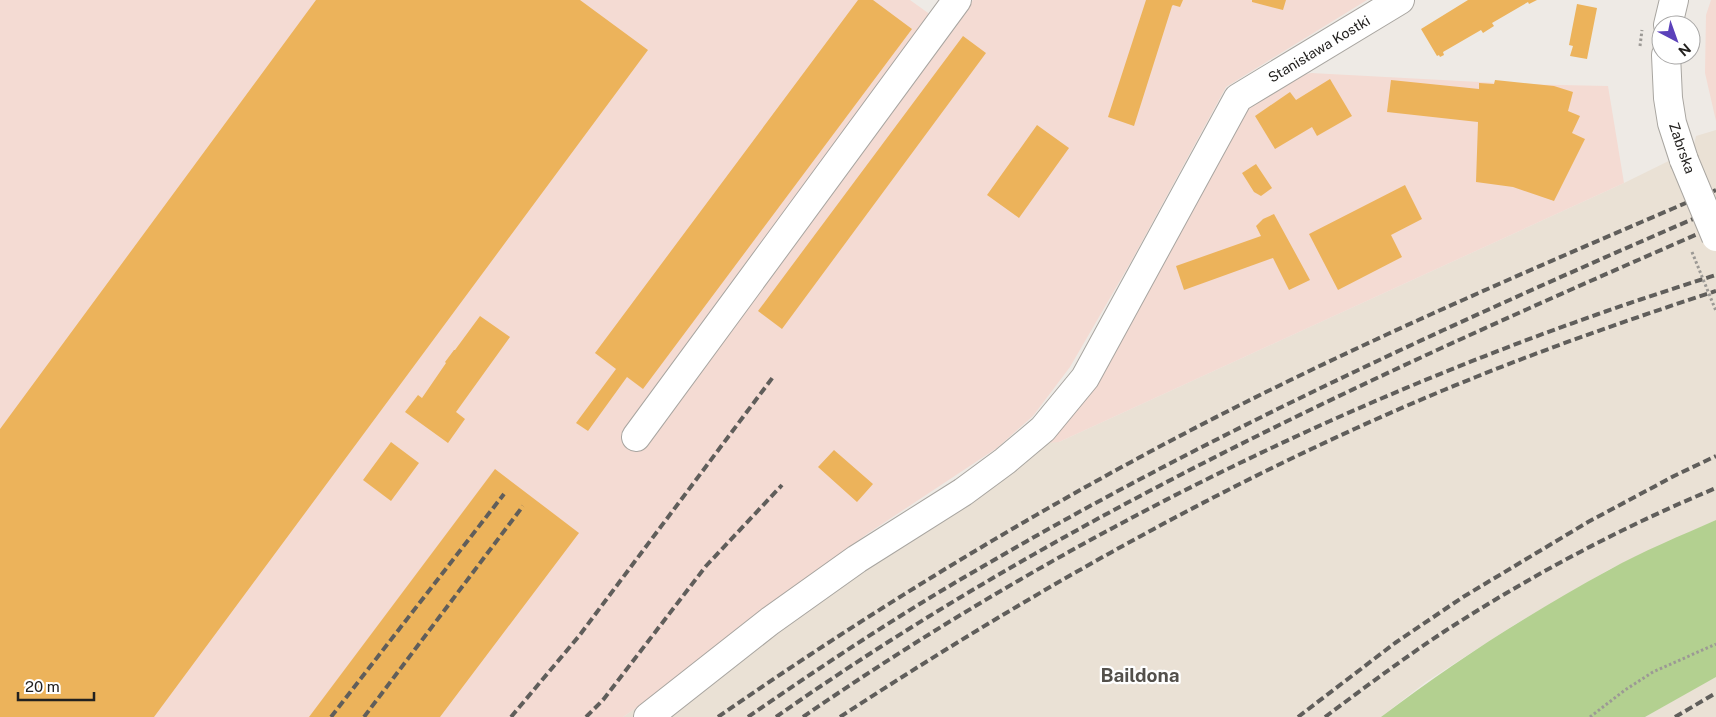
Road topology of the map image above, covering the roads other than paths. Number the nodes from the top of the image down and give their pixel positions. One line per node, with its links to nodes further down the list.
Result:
1 (957, 0): 7 (street)
2 (1400, 0): 8 (street, Stanisława Kostki)
3 (1674, 0): 4 (street)
4 (1670, 15)
5 (1666, 65): 6 (street, Zabrska, bridge)
6 (1716, 238)
7 (636, 437)
8 (648, 717)

